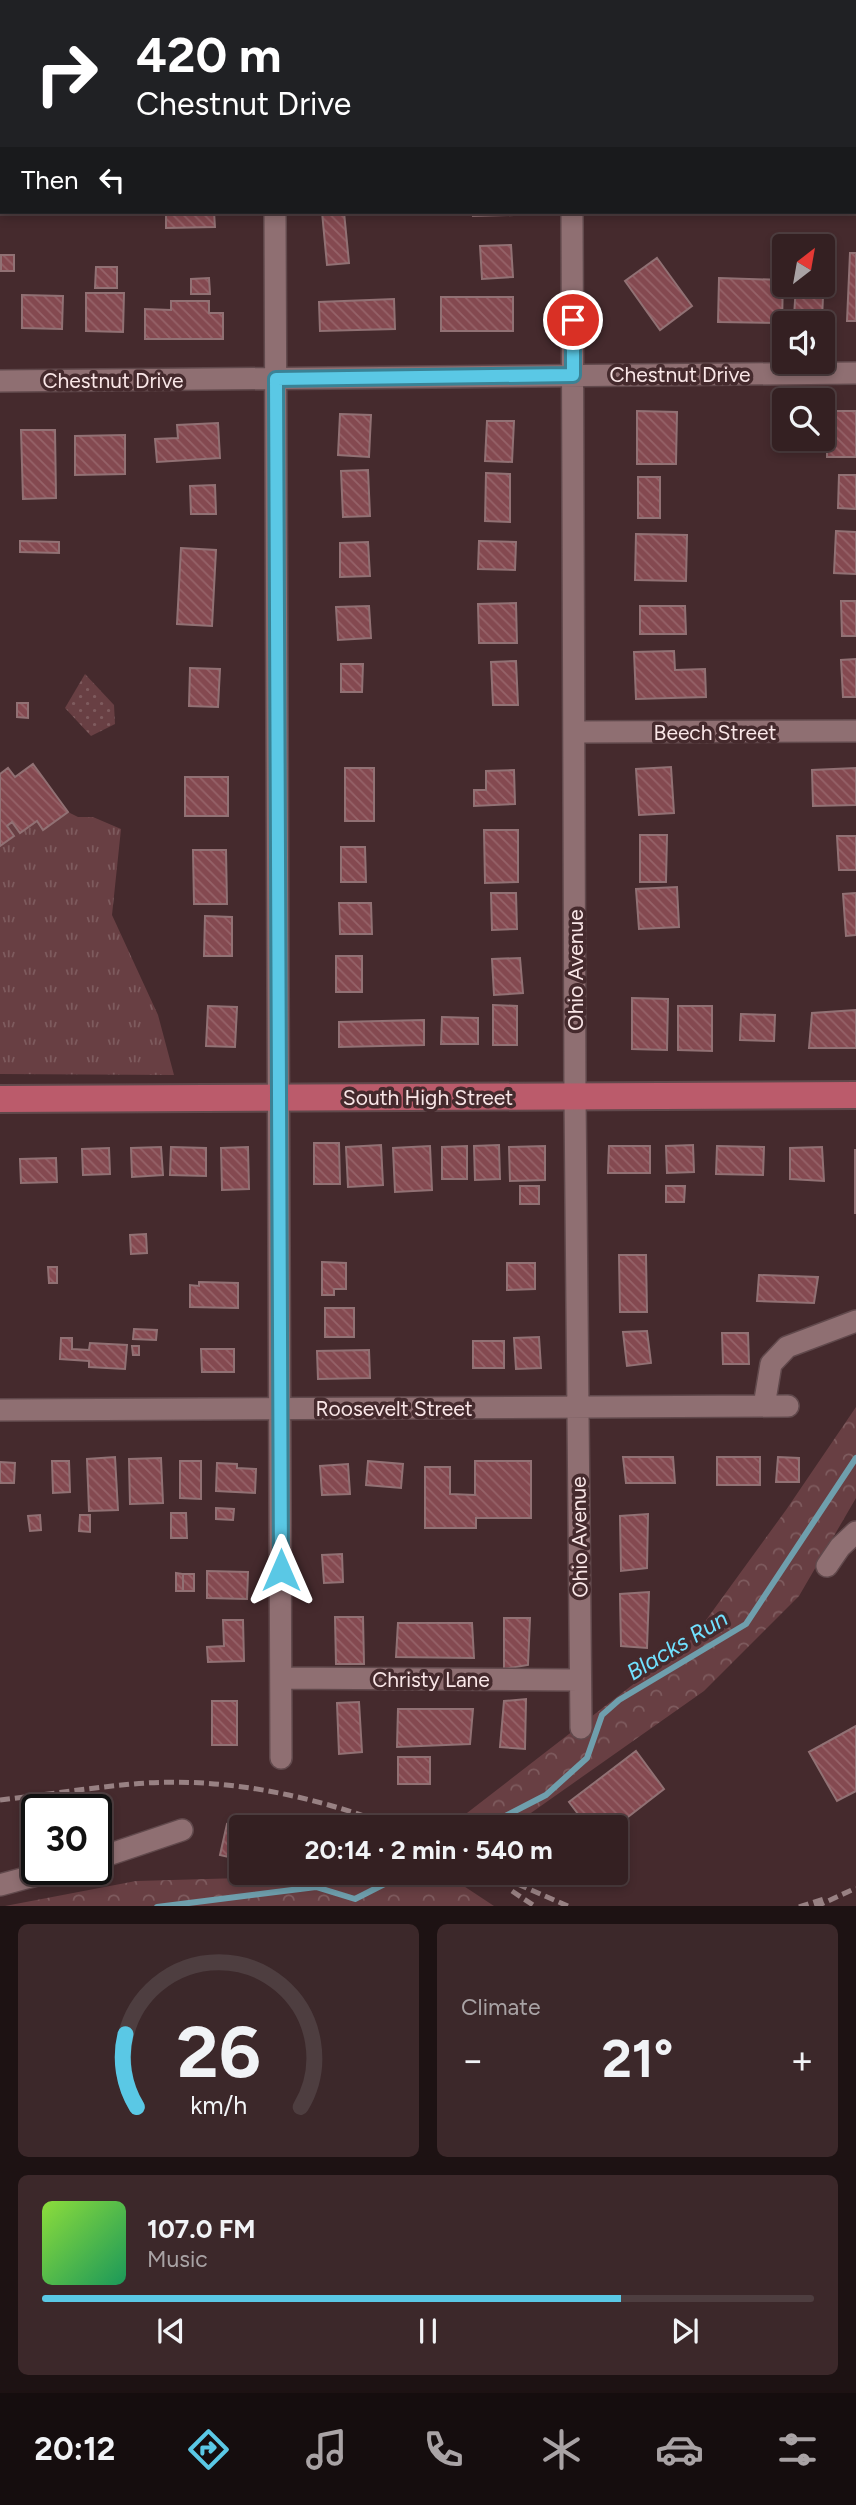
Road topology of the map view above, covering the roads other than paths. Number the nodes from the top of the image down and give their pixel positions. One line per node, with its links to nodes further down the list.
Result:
1 (275, 214): 5 (street)
2 (572, 214): 4 (street, Ohio Avenue)
3 (856, 373): 4 (street, Chestnut Drive)
4 (573, 375): 5 (street, Chestnut Drive); 8 (street, Ohio Avenue)
5 (276, 379): 6 (street, Chestnut Drive); 11 (street)
6 (0, 381)
7 (856, 731): 8 (street, Beech Street)
8 (575, 732): 10 (street, Ohio Avenue)
9 (856, 1095): 10 (main road, South High Street)
10 (575, 1097): 11 (main road, South High Street); 16 (street, Ohio Avenue)
11 (280, 1098): 12 (main road, South High Street); 17 (street)
12 (0, 1099)
13 (856, 1321): 14 (street)
14 (764, 1406): 15 (street, Roosevelt Street); 16 (street, Roosevelt Street)
15 (788, 1406)
16 (577, 1407): 17 (street, Roosevelt Street); 22 (street, Ohio Avenue)
17 (280, 1409): 18 (street, Roosevelt Street); 21 (street)
18 (0, 1410)
19 (856, 1532): 20 (street)
20 (827, 1566)
21 (281, 1678): 22 (street, Christy Lane); 24 (street)
22 (580, 1680): 23 (street, Ohio Avenue)
23 (581, 1728)
24 (281, 1758)
25 (182, 1830): 26 (street)
26 (112, 1854)
27 (21, 1879): 28 (street)
28 (0, 1885)

